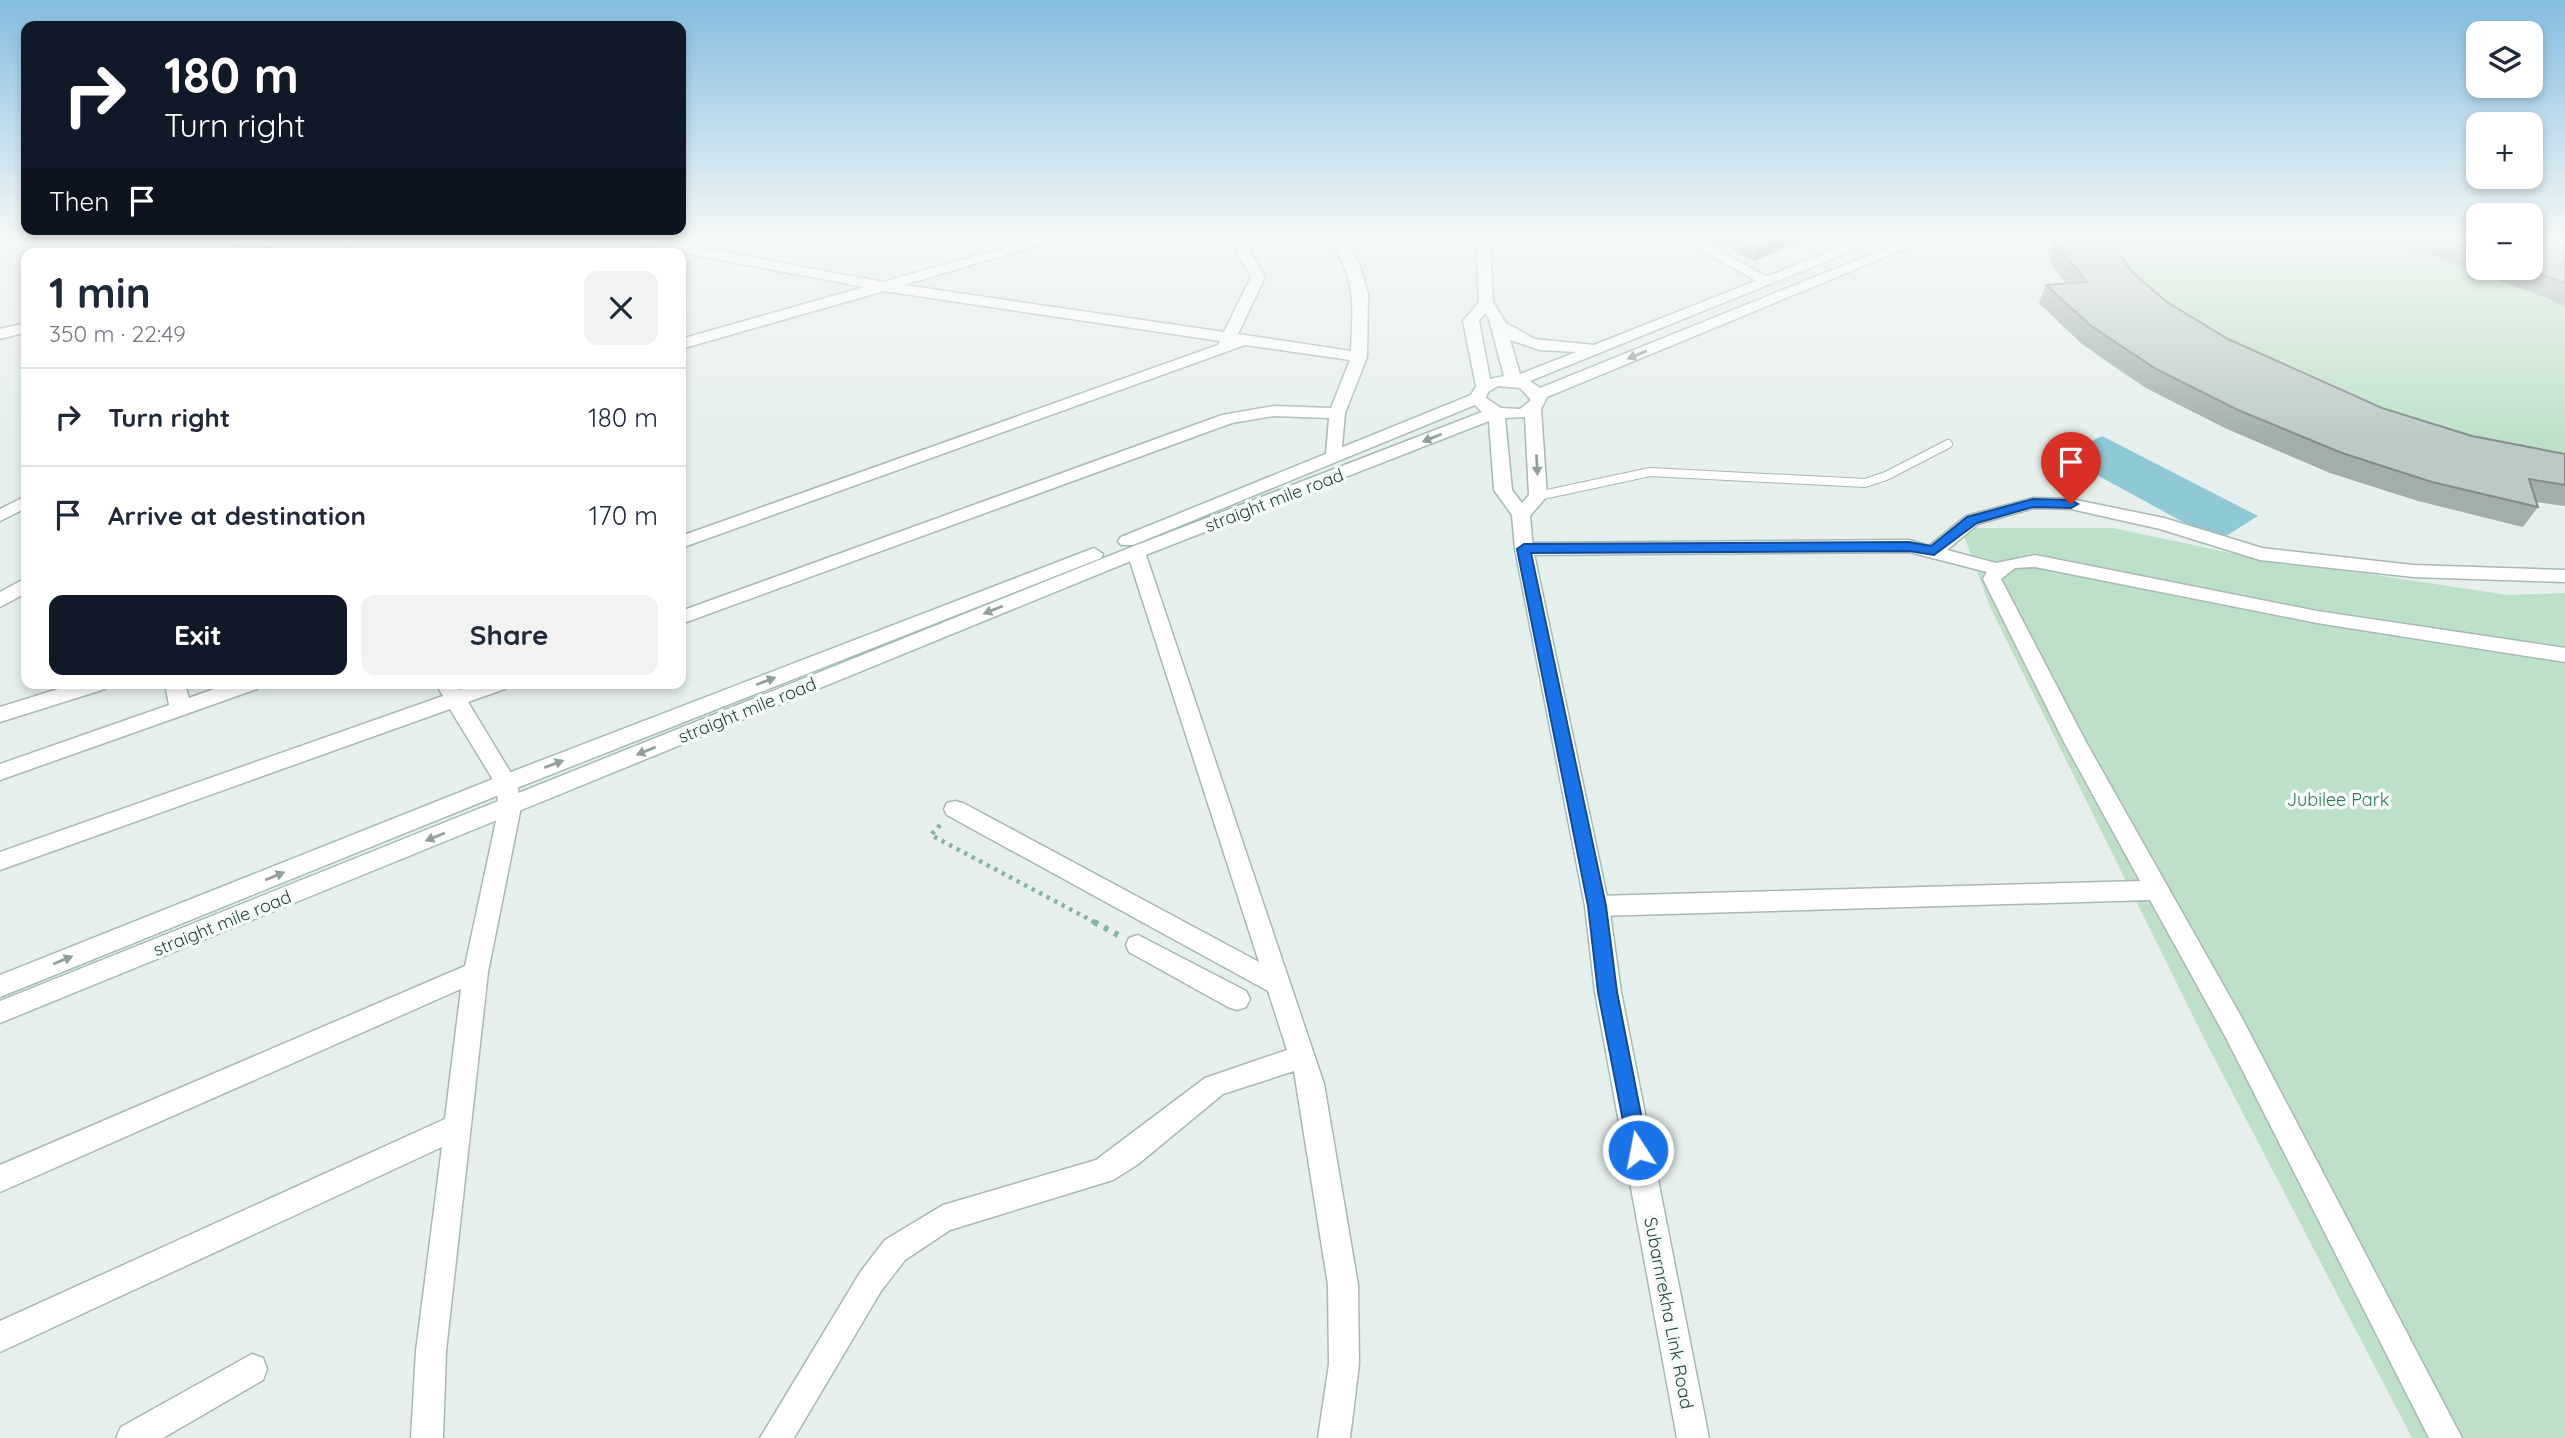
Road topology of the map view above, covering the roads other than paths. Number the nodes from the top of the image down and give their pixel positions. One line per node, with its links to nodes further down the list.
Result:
1 (818, 304): 12 (street)
2 (991, 304): 13 (street)
3 (1247, 304): 13 (street)
4 (1361, 304): 15 (street)
5 (1484, 304): 17 (street)
6 (1487, 304): 9 (street)
7 (1710, 304): 14 (street)
8 (1768, 304): 18 (street, straight mile road, one-way to 18)
9 (1499, 325): 14 (street); 16 (street)
10 (21, 329): 11 (street)
11 (0, 334)
12 (686, 343)
13 (1231, 343): 15 (street); 27 (street)
14 (1603, 347): 16 (street)
15 (1359, 357): 20 (street)
16 (1514, 382): 17 (street); 18 (street)
17 (1481, 392): 19 (street); 22 (street, straight mile road)
18 (1536, 402): 19 (street, straight mile road); 23 (street, one-way to 23)
19 (1496, 412): 25 (street); 30 (street, straight mile road, one-way to 30)
20 (1337, 413): 22 (street); 35 (street)
21 (1948, 444): 23 (lane)
22 (1335, 454): 45 (street, straight mile road, one-way to 22)
23 (1538, 496): 25 (street)
24 (21, 504): 26 (street)
25 (1521, 514): 28 (street, Subarnrekha Link Road)
26 (0, 516)
27 (686, 534)
28 (1524, 549): 29 (street); 49 (street, Subarnrekha Link Road)
29 (1934, 551): 31 (street); 32 (street)
30 (1136, 552): 45 (street, straight mile road, one-way to 45); 52 (street)
31 (1997, 569): 36 (street); 48 (street)
32 (2565, 576)
33 (21, 587): 34 (street)
34 (0, 601)
35 (686, 616)
36 (2565, 655)
37 (82, 689): 43 (street)
38 (176, 689): 42 (street)
39 (234, 689): 42 (street)
40 (469, 689): 41 (street)
41 (452, 692): 45 (street); 47 (street)
42 (180, 706): 44 (street)
43 (0, 715)
44 (0, 772)
45 (508, 795): 51 (street); 53 (street, straight mile road, one-way to 45); 55 (street, straight mile road, one-way to 55)
46 (955, 808): 52 (street)
47 (0, 861)
48 (2158, 890): 49 (street); 66 (street)
49 (1597, 906): 65 (street, Subarnrekha Link Road)
50 (1138, 945): 54 (street)
51 (476, 972): 57 (street); 58 (street)
52 (1277, 984): 56 (street)
53 (0, 986)
54 (1237, 999)
55 (0, 1012)
56 (1302, 1057): 63 (street); 64 (street)
57 (458, 1126): 59 (street); 62 (street)
58 (0, 1179)
59 (0, 1337)
60 (252, 1369): 61 (street)
61 (132, 1438)
62 (426, 1438)
63 (776, 1438)
64 (1334, 1438)
65 (1693, 1438)
66 (2446, 1438)

